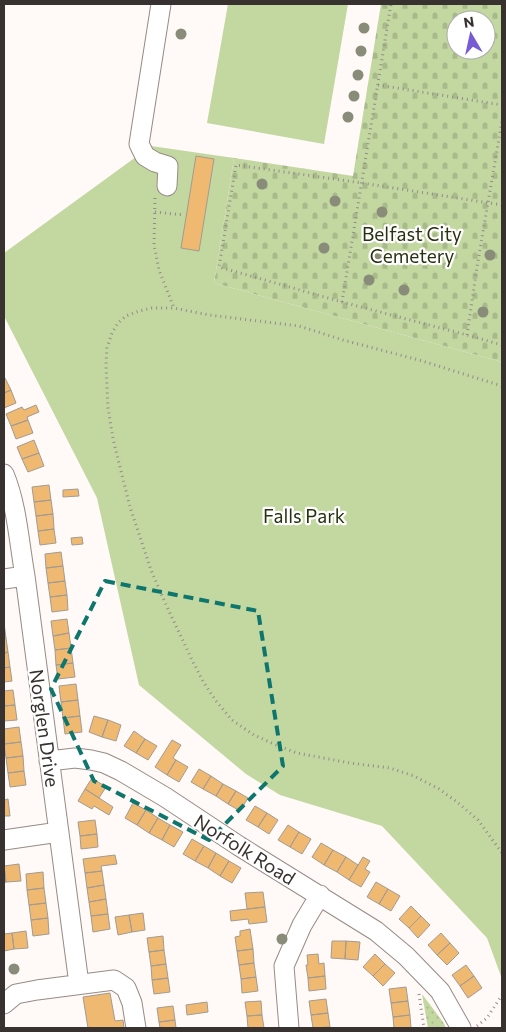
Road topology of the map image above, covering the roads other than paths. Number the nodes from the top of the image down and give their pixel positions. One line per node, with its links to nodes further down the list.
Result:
1 (161, 4): 2 (street)
2 (161, 189)
3 (4, 474): 4 (street, Norglen Drive)
4 (25, 576): 5 (street); 6 (street, Norglen Drive)
5 (4, 579)
6 (49, 762): 7 (street, Norglen Drive); 9 (street, Norfolk Road)
7 (59, 832): 8 (street); 10 (street, Norglen Drive)
8 (4, 840)
9 (320, 896): 13 (street); 14 (street, Norfolk Road)
10 (79, 984): 11 (street); 12 (street)
11 (4, 1004)
12 (136, 1028)
13 (289, 1028)
14 (462, 1028)

